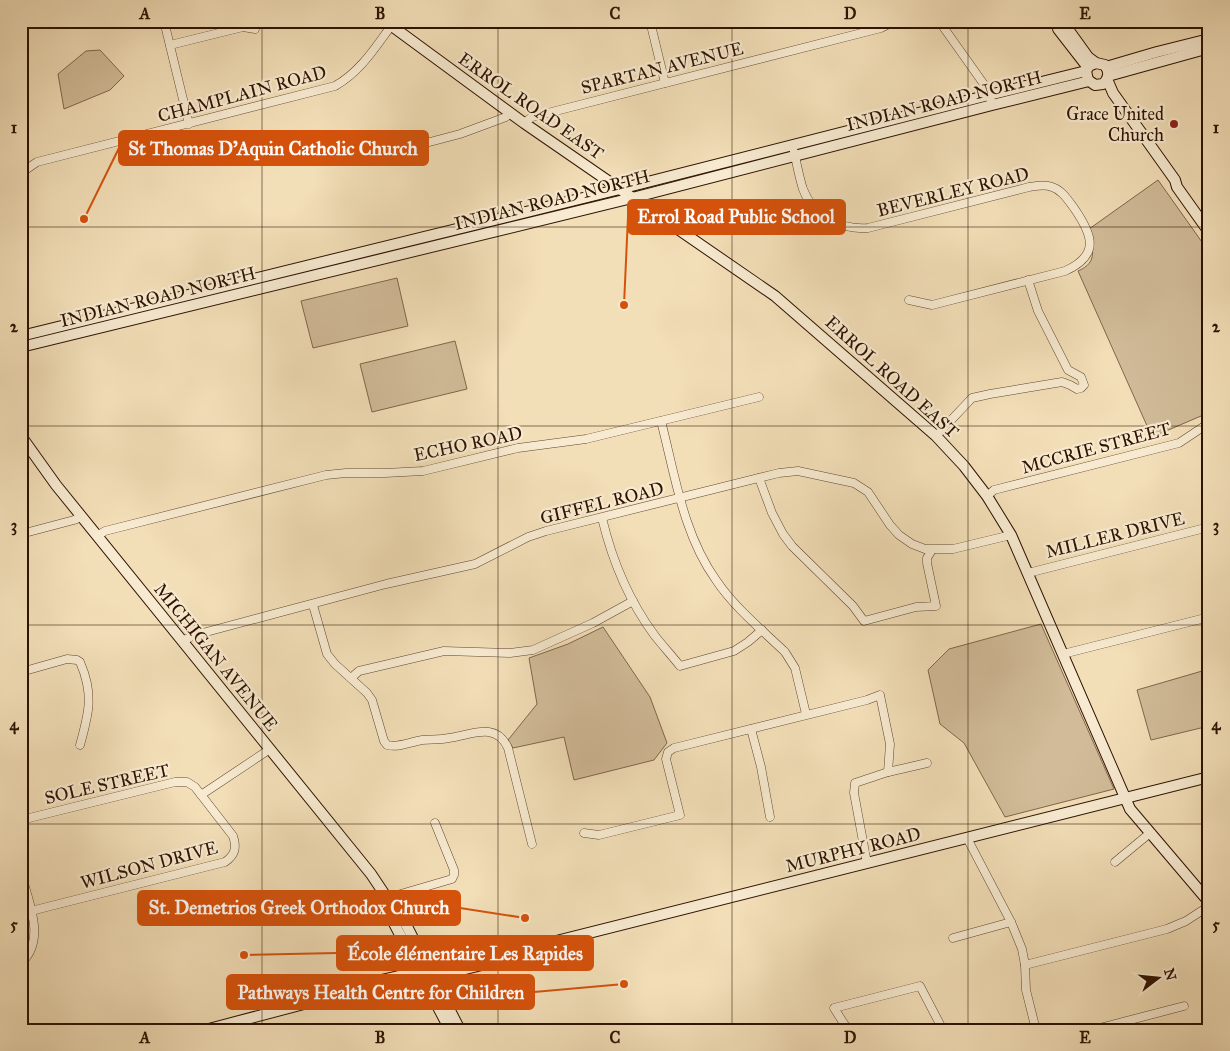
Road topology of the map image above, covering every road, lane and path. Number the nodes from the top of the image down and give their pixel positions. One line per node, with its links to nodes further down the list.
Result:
1 (164, 21): 9 (street)
2 (650, 21): 12 (street)
3 (894, 21): 12 (street, SPARTAN AVENUE)
4 (939, 21): 13 (street)
5 (1058, 22): 11 (main road)
6 (388, 24): 14 (main road, ERROL ROAD EAST); 16 (street, CHAMPLAIN ROAD)
7 (255, 28): 9 (street)
8 (1209, 39): 11 (main road, INDIAN ROAD NORTH)
9 (170, 45): 16 (street)
10 (1209, 48): 11 (main road, INDIAN ROAD NORTH)
11 (1097, 74): 13 (main road, INDIAN ROAD NORTH); 22 (main road)
12 (665, 83): 15 (street, SPARTAN AVENUE)
13 (991, 100): 17 (main road, INDIAN ROAD NORTH)
14 (510, 112): 15 (main road, ERROL ROAD EAST); 18 (street)
15 (524, 123): 20 (main road, ERROL ROAD EAST)
16 (189, 124): 19 (street, CHAMPLAIN ROAD)
17 (793, 150): 20 (main road, INDIAN ROAD NORTH); 21 (main road, INDIAN ROAD NORTH); 23 (street, BEVERLEY ROAD)
18 (388, 153)
19 (21, 173)
20 (620, 189): 21 (main road, ERROL ROAD EAST); 25 (main road, INDIAN ROAD NORTH)
21 (632, 198): 26 (main road, INDIAN ROAD NORTH); 31 (main road, ERROL ROAD EAST)
22 (1209, 232)
23 (1028, 280): 24 (street, BEVERLEY ROAD); 31 (street)
24 (909, 300)
25 (21, 336)
26 (21, 347)
27 (759, 397): 28 (street, ECHO ROAD)
28 (661, 421): 34 (street); 40 (street, ECHO ROAD)
29 (1209, 423): 33 (street, MCCRIE STREET)
30 (21, 436): 35 (main road, MICHIGAN AVENUE)
31 (936, 436): 33 (main road, ERROL ROAD EAST)
32 (759, 478): 34 (street, GIFFEL ROAD); 41 (street, GIFFEL ROAD); 41 (street)
33 (987, 496): 39 (main road, ERROL ROAD EAST)
34 (681, 498): 36 (street, GIFFEL ROAD); 46 (street)
35 (81, 517): 38 (street); 40 (main road, MICHIGAN AVENUE)
36 (602, 518): 43 (street); 44 (street, GIFFEL ROAD)
37 (1209, 527): 42 (street, MILLER DRIVE)
38 (21, 534)
39 (1011, 535): 41 (street, GIFFEL ROAD); 42 (main road, ERROL ROAD EAST)
40 (97, 536): 47 (main road, MICHIGAN AVENUE)
41 (932, 550)
42 (1028, 572): 48 (main road, ERROL ROAD EAST)
43 (633, 601): 46 (street); 50 (street)
44 (313, 605): 47 (street, GIFFEL ROAD); 50 (street)
45 (1209, 617): 48 (street)
46 (762, 630): 51 (street)
47 (182, 641): 54 (main road, MICHIGAN AVENUE)
48 (1063, 654): 59 (main road, ERROL ROAD EAST)
49 (21, 672): 53 (street)
50 (351, 678): 66 (street)
51 (806, 714): 52 (street); 56 (street)
52 (751, 729): 60 (street); 63 (street)
53 (80, 745)
54 (270, 749): 58 (street); 70 (main road, MICHIGAN AVENUE)
55 (927, 763): 56 (street)
56 (888, 772): 68 (street)
57 (1209, 777): 59 (main road, MURPHY ROAD)
58 (202, 795): 61 (street, SOLE STREET); 73 (street, WILSON DRIVE)
59 (1124, 798): 64 (main road, ERROL ROAD EAST); 65 (main road, MURPHY ROAD)
60 (770, 817)
61 (21, 820)
62 (435, 823): 70 (street)
63 (584, 833)
64 (1150, 833): 67 (street); 71 (main road, ERROL ROAD EAST)
65 (967, 838): 68 (main road, MURPHY ROAD); 74 (street)
66 (532, 844)
67 (1115, 862)
68 (866, 863): 78 (main road, MURPHY ROAD)
69 (21, 874): 73 (street)
70 (387, 898): 78 (main road, MICHIGAN AVENUE); 79 (main road, MICHIGAN AVENUE)
71 (1209, 902)
72 (1209, 906): 77 (street)
73 (31, 911): 76 (street)
74 (1011, 922): 75 (street); 77 (street)
75 (953, 938)
76 (21, 963)
77 (1025, 965): 86 (street)
78 (431, 973): 79 (main road, MURPHY ROAD); 83 (main road, MICHIGAN AVENUE)
79 (420, 975): 81 (main road, MURPHY ROAD); 82 (main road, MICHIGAN AVENUE)
80 (1184, 1006): 87 (street)
81 (205, 1030)
82 (450, 1030)
83 (460, 1030)
84 (848, 1030): 85 (street)
85 (943, 1030)
86 (1036, 1030)
87 (1092, 1030)

